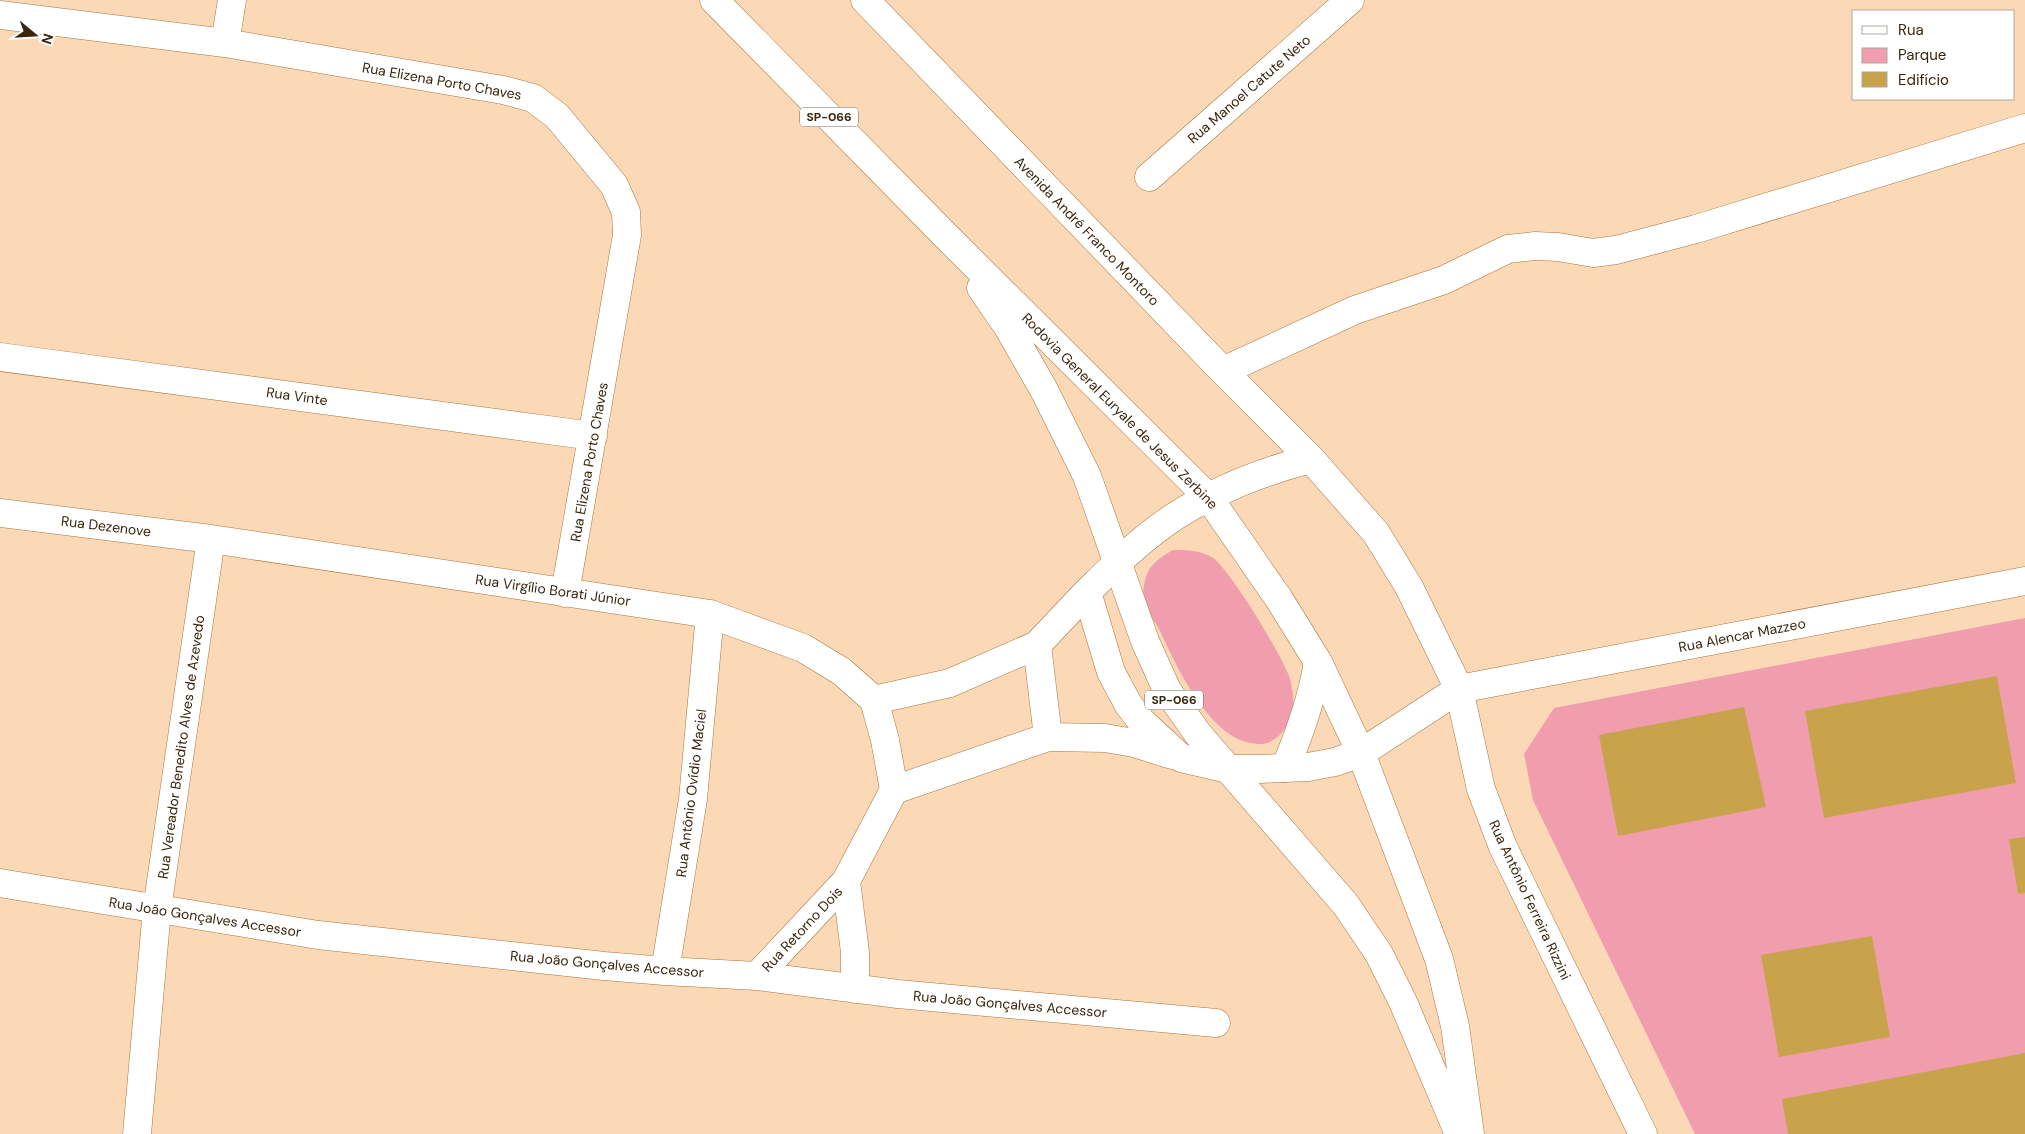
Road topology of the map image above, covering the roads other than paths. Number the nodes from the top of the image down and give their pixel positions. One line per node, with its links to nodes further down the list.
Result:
1 (232, 0): 6 (street)
2 (714, 0): 9 (street, Rodovia General Euryale de Jesus Zerbine / SP-066)
3 (865, 0): 11 (street, Avenida André Franco Montoro)
4 (1350, 0): 8 (street, Rua Manoel Catute Neto)
5 (0, 15): 6 (street, Rua Elizena Porto Chaves)
6 (225, 43): 12 (street, Rua Elizena Porto Chaves)
7 (2025, 128): 11 (street)
8 (1149, 178)
9 (944, 234): 14 (street, Rodovia General Euryale de Jesus Zerbine / SP-066); 17 (street, Rodovia General Euryale de Jesus Zerbine / SP-066)
10 (0, 357): 12 (street, Rua Vinte)
11 (1223, 371): 13 (street, Avenida André Franco Montoro)
12 (593, 436): 20 (street, Rua Elizena Porto Chaves)
13 (1311, 459): 14 (street); 24 (street, Rua Antônio Ferreira Rizzini)
14 (1209, 498): 17 (street); 23 (street, Rodovia General Euryale de Jesus Zerbine / SP-066)
15 (0, 513): 16 (street, Rua Dezenove)
16 (211, 539): 20 (street, Rua Virgílio Borati Júnior); 34 (street, Rua Vereador Benedito Alves de Azevedo)
17 (1118, 562): 19 (street); 30 (street, Rodovia General Euryale de Jesus Zerbine / SP-066)
18 (2025, 582): 24 (street, Rua Alencar Mazzeo)
19 (1087, 592): 22 (street); 28 (street)
20 (565, 593): 21 (street, Rua Virgílio Borati Júnior)
21 (710, 614): 25 (street, Rua Virgílio Borati Júnior); 35 (street, Rua Antônio Ovídio Maciel)
22 (1038, 645): 25 (street); 26 (street)
23 (1318, 662): 27 (street, Rodovia General Euryale de Jesus Zerbine / SP-066); 29 (street)
24 (1459, 689): 27 (street); 42 (street, Rua Antônio Ferreira Rizzini)
25 (874, 700): 31 (street)
26 (1048, 737): 28 (street); 31 (street)
27 (1361, 752): 29 (street); 41 (street, Rodovia General Euryale de Jesus Zerbine / SP-066)
28 (1181, 758): 30 (street)
29 (1285, 768): 30 (street)
30 (1229, 770): 40 (street, Rodovia General Euryale de Jesus Zerbine / SP-066)
31 (894, 790): 32 (street, Rua Retorno Dois)
32 (846, 881): 36 (street, Rua Retorno Dois); 37 (street, Rua Retorno Dois)
33 (0, 883): 34 (street, Rua João Gonçalves Accessor)
34 (157, 910): 35 (street, Rua João Gonçalves Accessor); 39 (street, Rua Vereador Benedito Alves de Azevedo)
35 (665, 971): 36 (street, Rua João Gonçalves Accessor)
36 (757, 976): 37 (street, Rua João Gonçalves Accessor)
37 (855, 989): 38 (street, Rua João Gonçalves Accessor)
38 (1216, 1024)
39 (137, 1134)
40 (1459, 1134)
41 (1470, 1134)
42 (1643, 1134)

